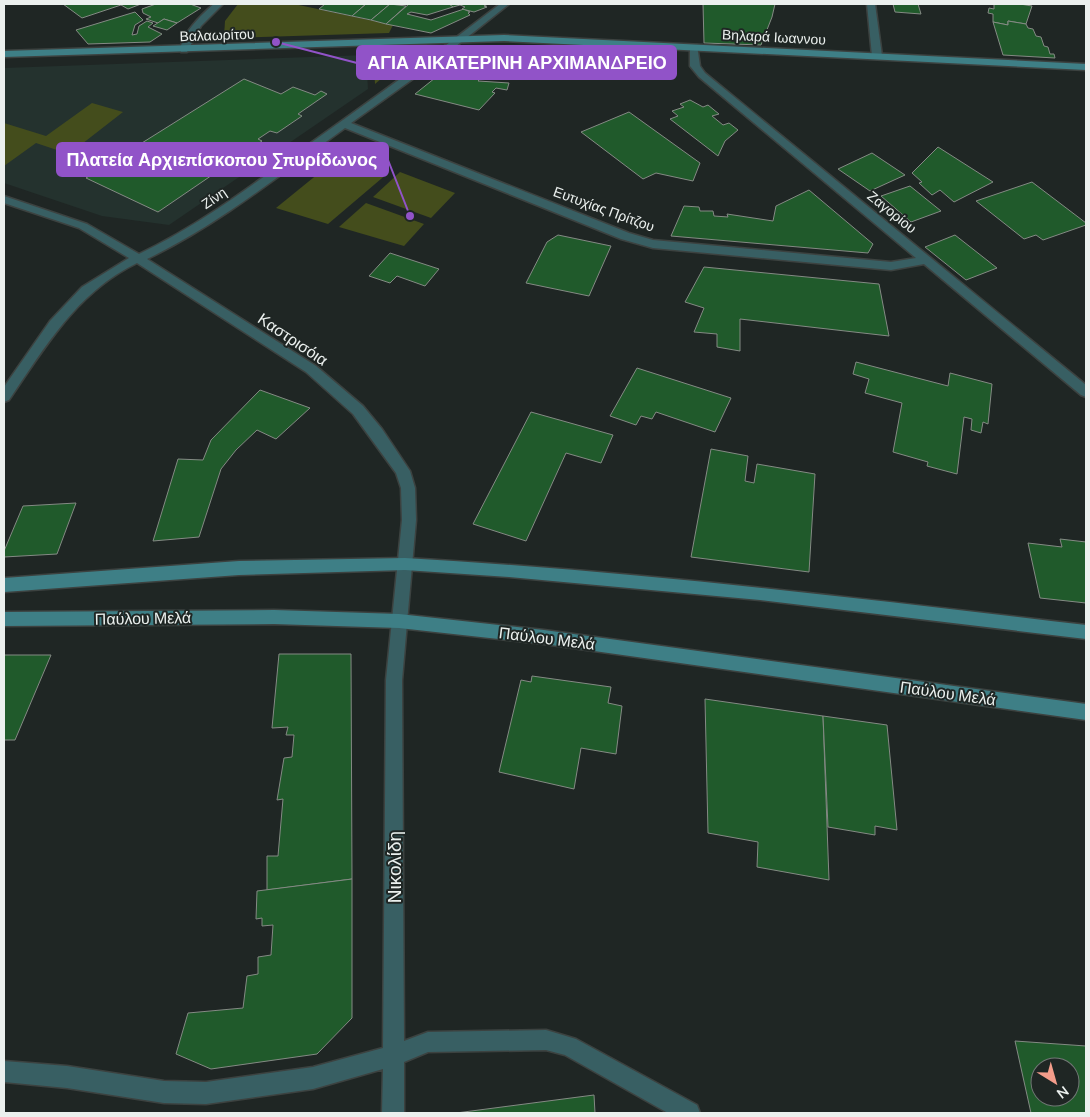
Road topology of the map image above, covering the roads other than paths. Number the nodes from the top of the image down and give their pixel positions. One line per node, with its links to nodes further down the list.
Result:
1 (219, 4): 6 (street)
2 (505, 4): 4 (street, Ζίνη)
3 (871, 4): 8 (street)
4 (461, 38): 5 (main road, Βηλαρά Ιωαννου); 6 (main road, Βαλαωρίτου); 10 (street, Ζίνη)
5 (694, 47): 8 (main road, Βηλαρά Ιωαννου); 13 (street, Ζαγορίου)
6 (184, 50): 7 (main road, Βαλαωρίτου)
7 (4, 54)
8 (877, 56): 9 (main road, Βηλαρά Ιωαννου)
9 (1086, 67)
10 (344, 124): 12 (street, Ζίνη); 13 (street, Ευτυχίας Πρίτζου)
11 (4, 199): 12 (street, Καστρισόια)
12 (140, 258): 15 (street, Ζίνη); 16 (street, Καστρισόια)
13 (926, 260): 14 (street, Ζαγορίου)
14 (1086, 392)
15 (4, 397)
16 (405, 564): 17 (main road); 19 (street, Καστρισόια); 20 (main road)
17 (4, 585)
18 (4, 619): 19 (main road, Παύλου Μελά)
19 (399, 621): 21 (main road, Παύλου Μελά); 22 (street, Νικολίδη)
20 (1086, 632)
21 (1086, 712)
22 (393, 1056): 23 (street); 24 (street, Νικολίδη); 25 (street)
23 (4, 1072)
24 (393, 1113)
25 (689, 1113)

